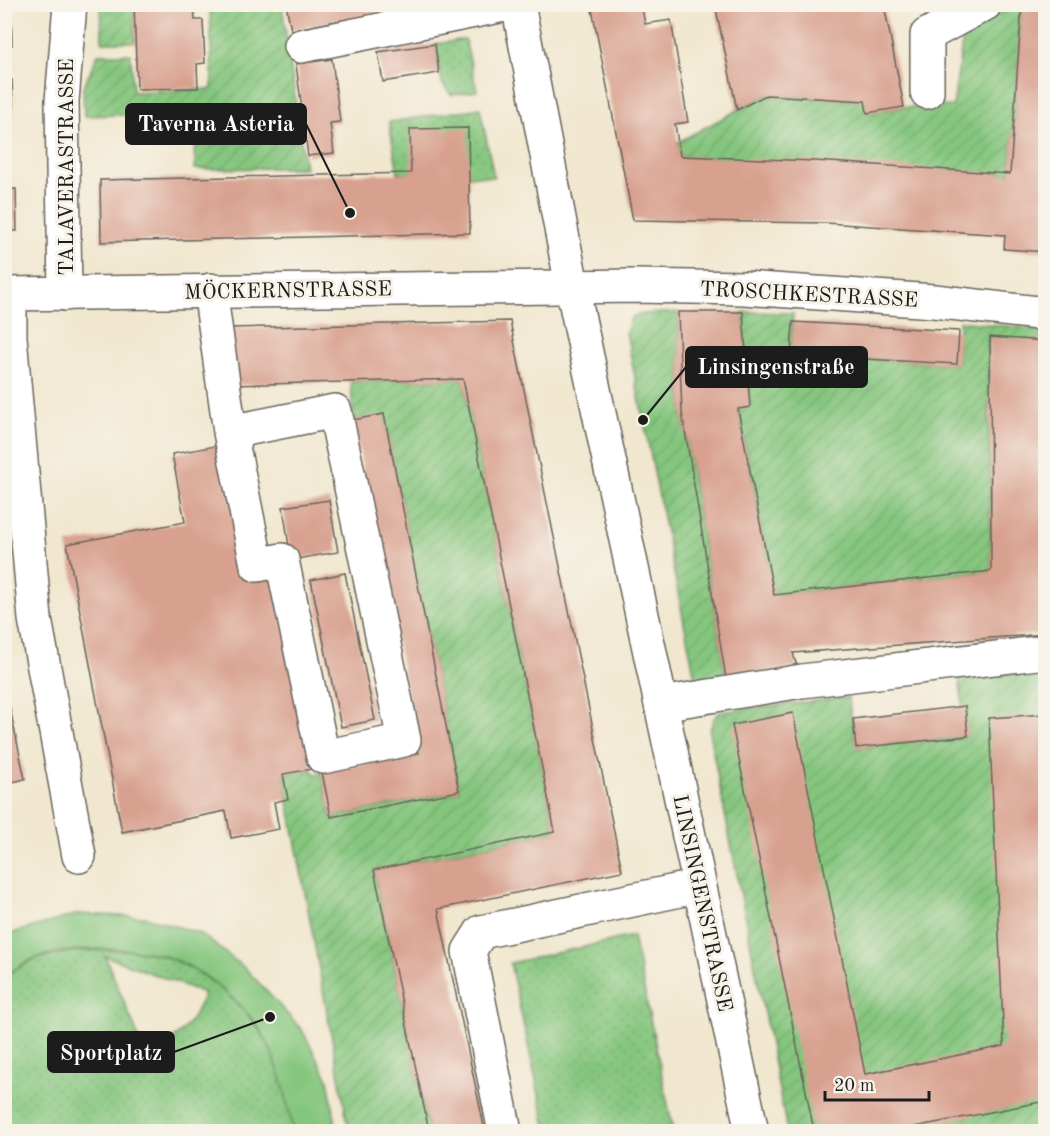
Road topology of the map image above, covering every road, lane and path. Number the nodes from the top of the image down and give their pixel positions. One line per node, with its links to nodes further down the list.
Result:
1 (70, 4): 10 (street, TALAVERASTRASSE)
2 (509, 4): 5 (street)
3 (518, 4): 7 (street, LINSINGENSTRASSE)
4 (985, 4): 6 (street)
5 (301, 46)
6 (927, 92)
7 (572, 286): 8 (street, MÖCKERNSTRASSE); 11 (street, TROSCHKESTRASSE); 14 (street, LINSINGENSTRASSE)
8 (210, 290): 10 (street, MÖCKERNSTRASSE); 12 (street)
9 (7, 294): 10 (street, MÖCKERNSTRASSE); 15 (street)
10 (65, 294)
11 (1046, 314)
12 (230, 432): 12 (street)
13 (1046, 652): 14 (street)
14 (661, 704): 16 (street, LINSINGENSTRASSE)
15 (79, 856)
16 (699, 886): 17 (street); 18 (street, LINSINGENSTRASSE)
17 (505, 1131)
18 (752, 1131)

